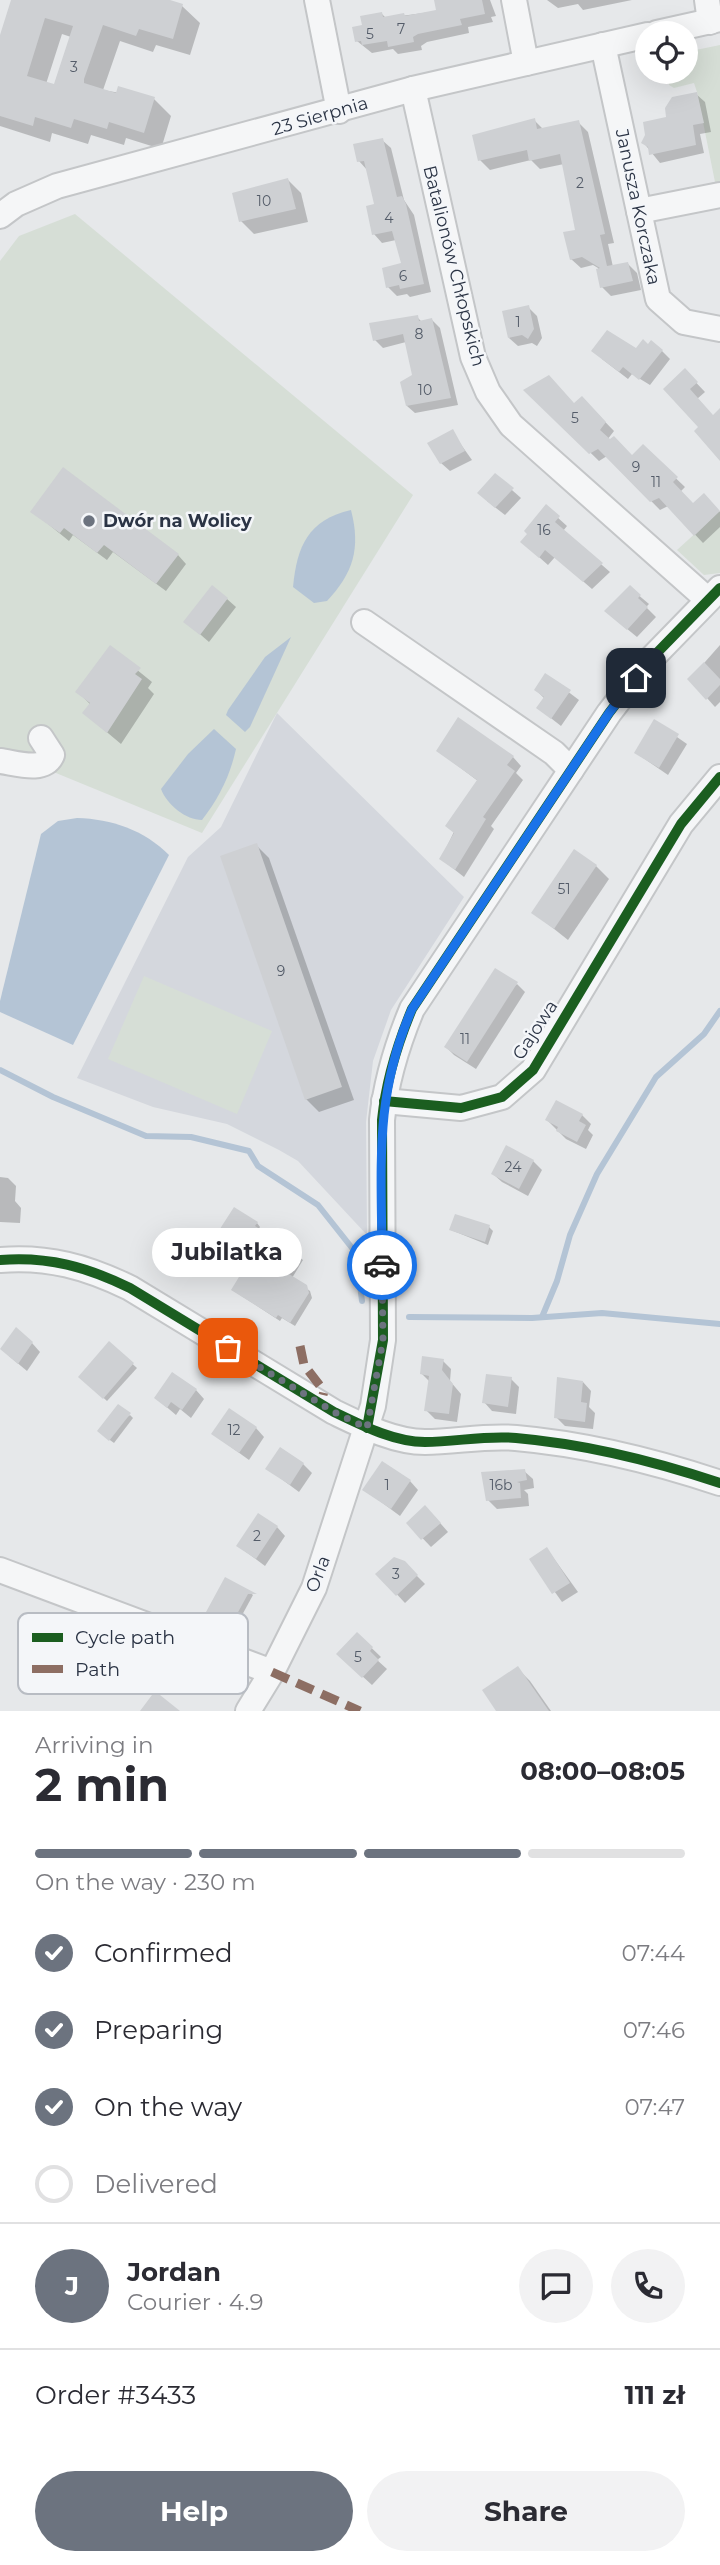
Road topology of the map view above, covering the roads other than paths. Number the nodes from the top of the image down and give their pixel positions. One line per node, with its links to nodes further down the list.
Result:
1 (317, 0): 9 (street)
2 (514, 0): 7 (street)
3 (712, 14): 4 (street)
4 (692, 21)
5 (635, 38): 6 (street, 23 Sierpnia)
6 (603, 45): 7 (street, 23 Sierpnia); 11 (street, Janusza Korczaka)
7 (526, 63): 8 (street, 23 Sierpnia)
8 (413, 89): 9 (street, 23 Sierpnia); 14 (street, Batalionów Chłopskich)
9 (339, 111): 12 (street, 23 Sierpnia)
10 (720, 195): 11 (street)
11 (639, 211): 13 (street, Janusza Korczaka)
12 (0, 216)
13 (720, 329)
14 (714, 593): 18 (street)
15 (364, 622): 18 (street)
16 (41, 738): 17 (street)
17 (0, 761)
18 (571, 770): 20 (street)
19 (720, 777): 20 (street, Gajowa)
20 (384, 1101): 22 (street)
21 (0, 1260): 22 (street)
22 (367, 1428): 23 (street); 27 (street, Orla)
23 (720, 1483)
24 (0, 1570): 25 (street)
25 (115, 1613)
26 (248, 1663): 27 (street)
27 (272, 1672): 28 (street, Orla)
28 (248, 1711)

